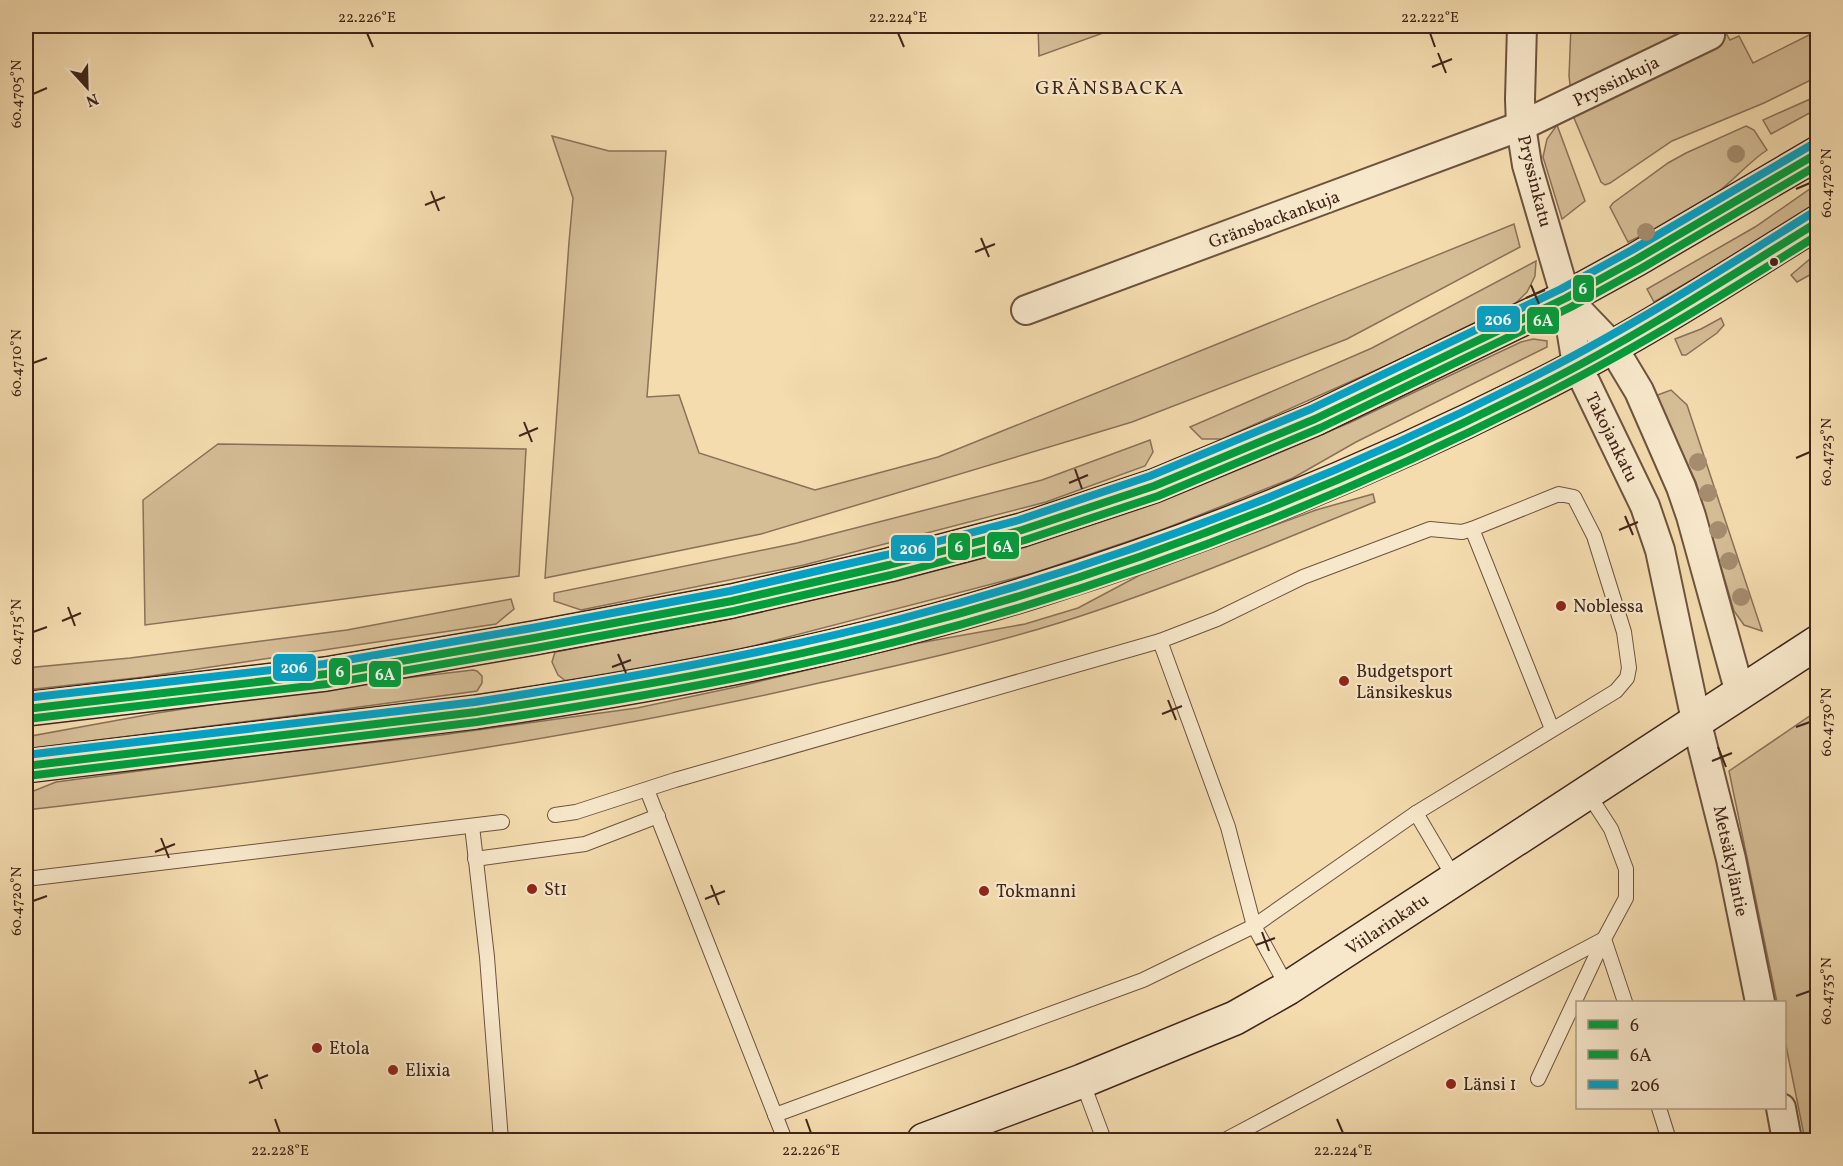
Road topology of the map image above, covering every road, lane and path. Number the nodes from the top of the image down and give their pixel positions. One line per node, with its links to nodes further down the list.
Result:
1 (1522, 26): 3 (street, Pryssinkatu)
2 (1710, 35): 3 (street, Pryssinkuja)
3 (1521, 126): 6 (street, Pryssinkatu); 7 (street, Gränsbackankuja)
4 (1818, 153): 6 (main road)
5 (1818, 222): 8 (main road)
6 (1566, 298): 8 (street); 9 (street, Takojankatu); 14 (main road)
7 (1026, 309)
8 (1612, 346): 9 (main road); 13 (street)
9 (1577, 365): 15 (street, Takojankatu); 17 (main road)
10 (1472, 529): 11 (lane); 16 (lane); 16 (lane)
11 (1160, 641): 18 (lane); 28 (lane)
12 (1818, 642): 13 (main road, Viilarinkatu)
13 (1740, 693): 15 (main road, Viilarinkatu)
14 (26, 709)
15 (1696, 720): 19 (main road, Viilarinkatu); 32 (street, Metsäkyläntie)
16 (1552, 729): 20 (lane)
17 (26, 766)
18 (647, 790): 21 (lane); 22 (lane)
19 (1587, 792): 27 (main road, Viilarinkatu); 29 (lane)
20 (1416, 813): 27 (lane); 28 (lane)
21 (555, 815)
22 (658, 816): 25 (lane); 37 (lane)
23 (502, 822): 24 (lane)
24 (472, 826): 25 (lane); 26 (lane)
25 (475, 859): 38 (lane)
26 (26, 879)
27 (1455, 879): 30 (main road, Viilarinkatu)
28 (1254, 926): 30 (lane); 37 (lane)
29 (1604, 939): 31 (lane); 33 (lane); 42 (lane)
30 (1288, 988): 34 (main road, Viilarinkatu)
31 (1625, 1001)
32 (1760, 1001)
33 (1538, 1079)
34 (1082, 1081): 40 (main road, Viilarinkatu); 41 (lane)
35 (1660, 1109): 43 (lane)
36 (1781, 1109): 44 (street)
37 (775, 1115): 39 (lane)
38 (501, 1140)
39 (785, 1140)
40 (924, 1140)
41 (1104, 1140)
42 (1225, 1140)
43 (1669, 1140)
44 (1787, 1140)

